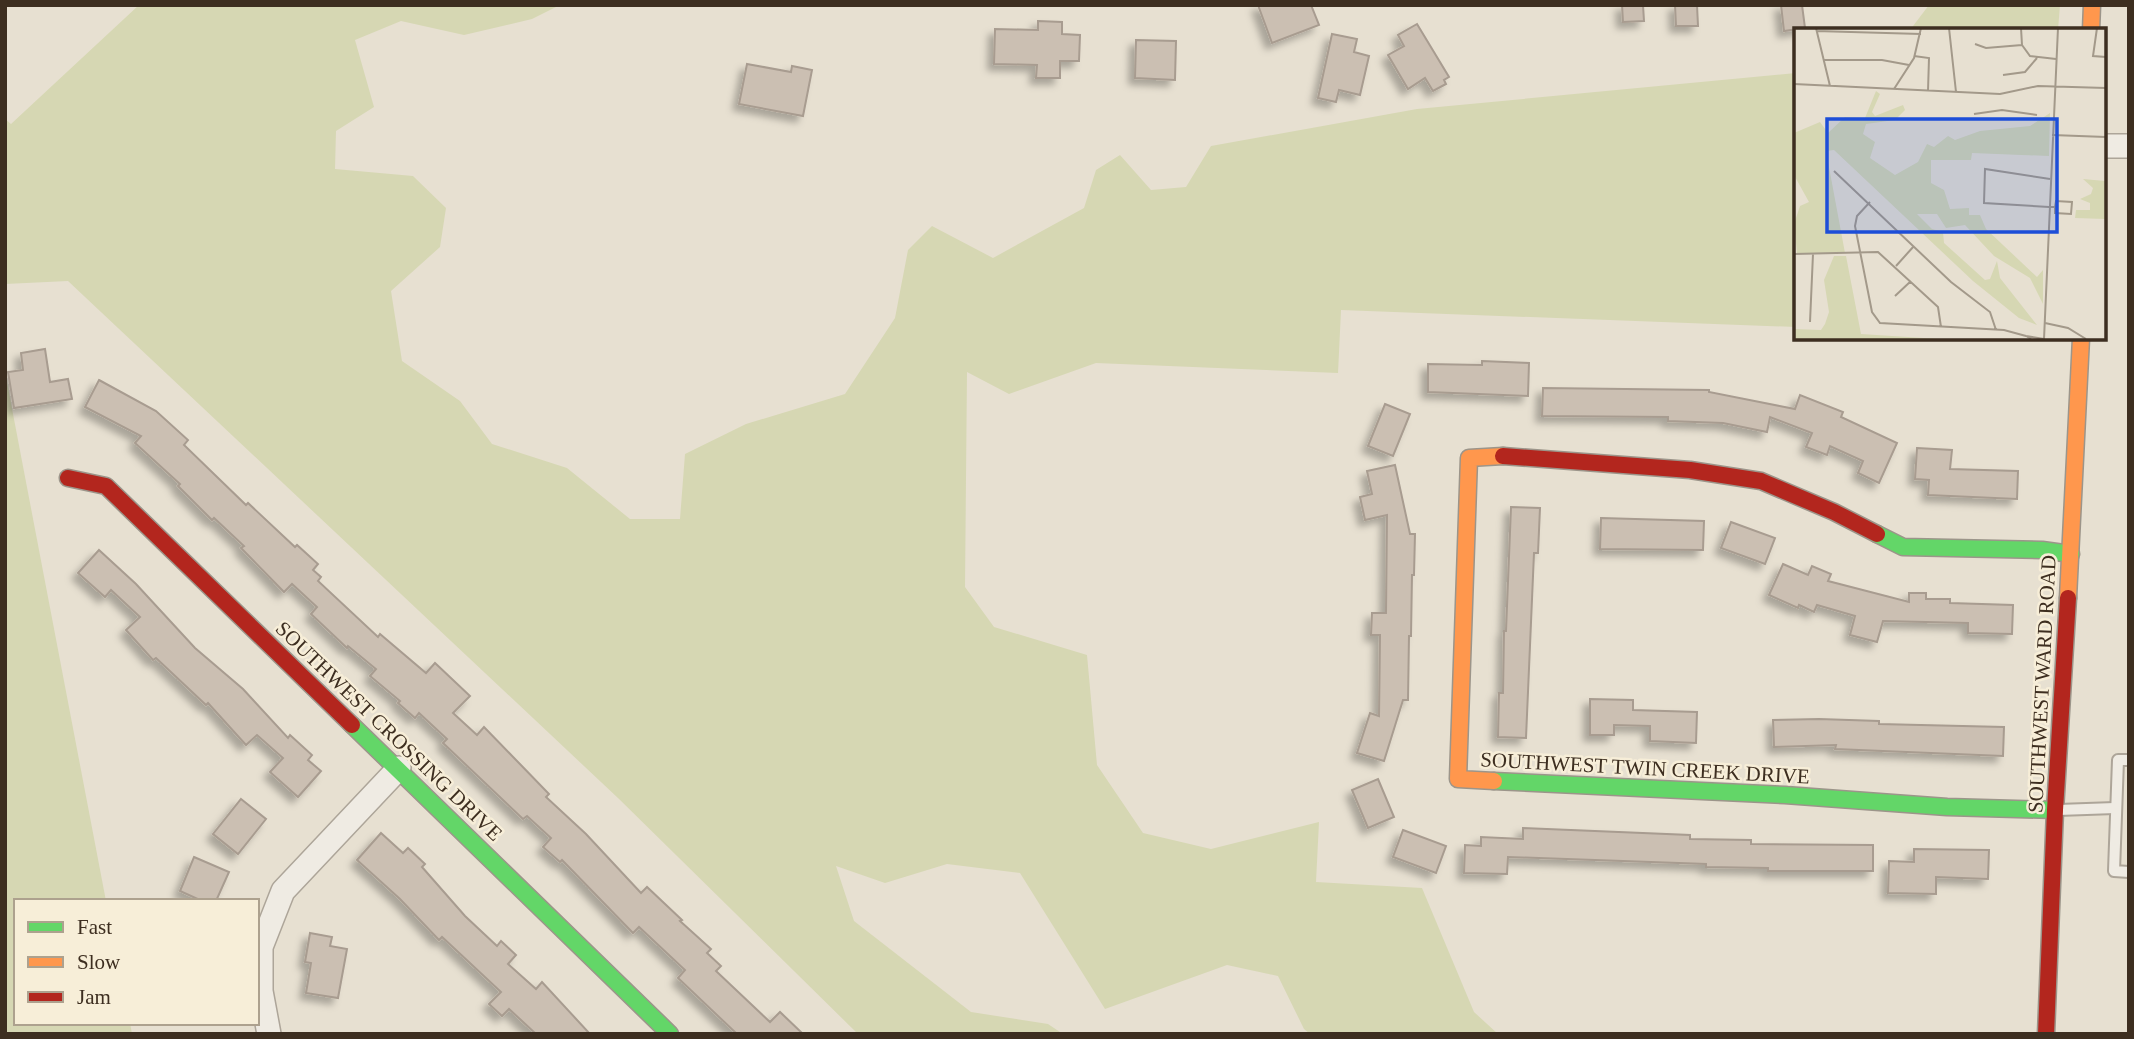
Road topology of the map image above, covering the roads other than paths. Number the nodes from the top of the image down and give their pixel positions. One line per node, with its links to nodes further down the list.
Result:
1 (2092, 5): 2 (street)
2 (2091, 28)
3 (2106, 146): 4 (street)
4 (2129, 146)
5 (2081, 340): 7 (street, SOUTHWEST WARD ROAD)
6 (68, 478): 9 (street, SOUTHWEST CROSSING DRIVE)
7 (2071, 554): 11 (street, SOUTHWEST WARD ROAD); 11 (street, SOUTHWEST TWIN CREEK DRIVE)
8 (2129, 760): 10 (lane)
9 (398, 768): 13 (street); 14 (street, SOUTHWEST CROSSING DRIVE)
10 (2115, 808): 11 (lane); 12 (lane)
11 (2055, 810): 15 (street, SOUTHWEST WARD ROAD)
12 (2129, 872)
13 (269, 1034)
14 (670, 1034)
15 (2046, 1034)

